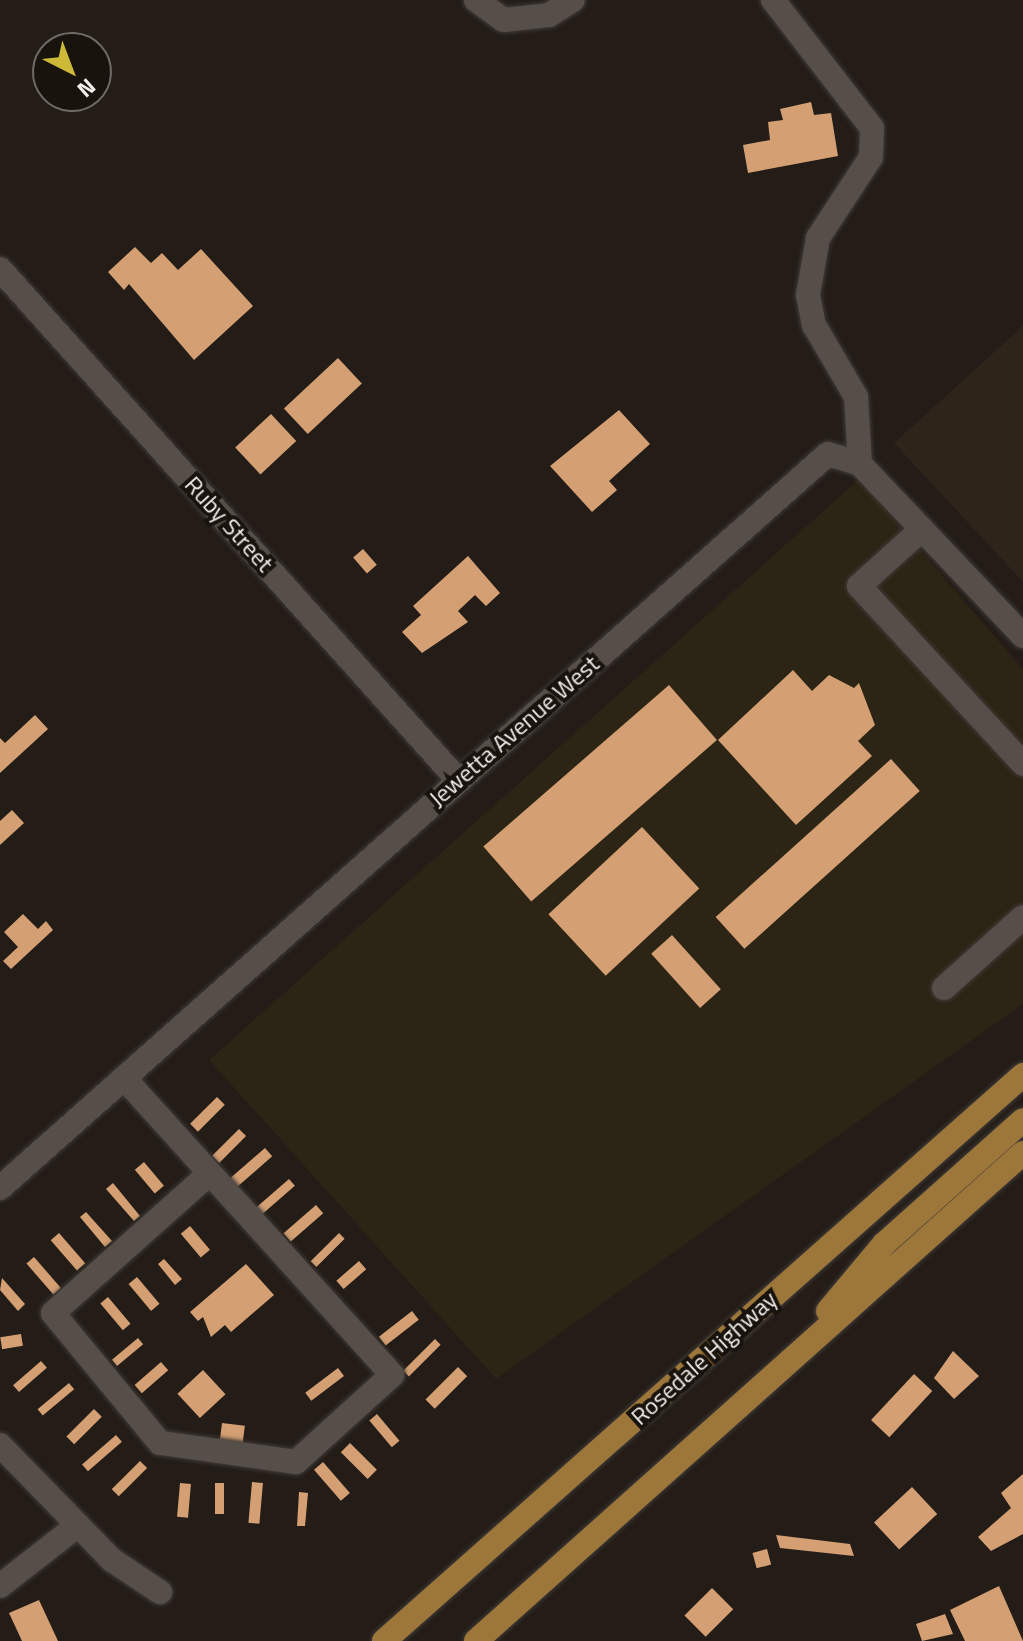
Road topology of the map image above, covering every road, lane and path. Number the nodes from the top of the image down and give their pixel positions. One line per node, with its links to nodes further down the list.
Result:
1 (476, 0): 2 (street)
2 (573, 0)
3 (773, 0): 5 (street)
4 (0, 269): 9 (street, Ruby Street)
5 (860, 464): 6 (street); 9 (street, Jewetta Avenue West)
6 (922, 529): 7 (street); 8 (street)
7 (1023, 636)
8 (1023, 764)
9 (458, 780): 13 (street, Jewetta Avenue West)
10 (1023, 917): 11 (street)
11 (944, 988)
12 (1023, 1075): 23 (main road, Rosedale Highway)
13 (124, 1078): 16 (street); 17 (street, Jewetta Avenue West)
14 (1023, 1120): 18 (main road)
15 (1023, 1153): 18 (main road)
16 (210, 1173): 16 (street)
17 (0, 1188)
18 (798, 1351): 24 (main road)
19 (0, 1445): 20 (street)
20 (78, 1525): 21 (street); 22 (street)
21 (0, 1586)
22 (160, 1592)
23 (384, 1641)
24 (476, 1641)

